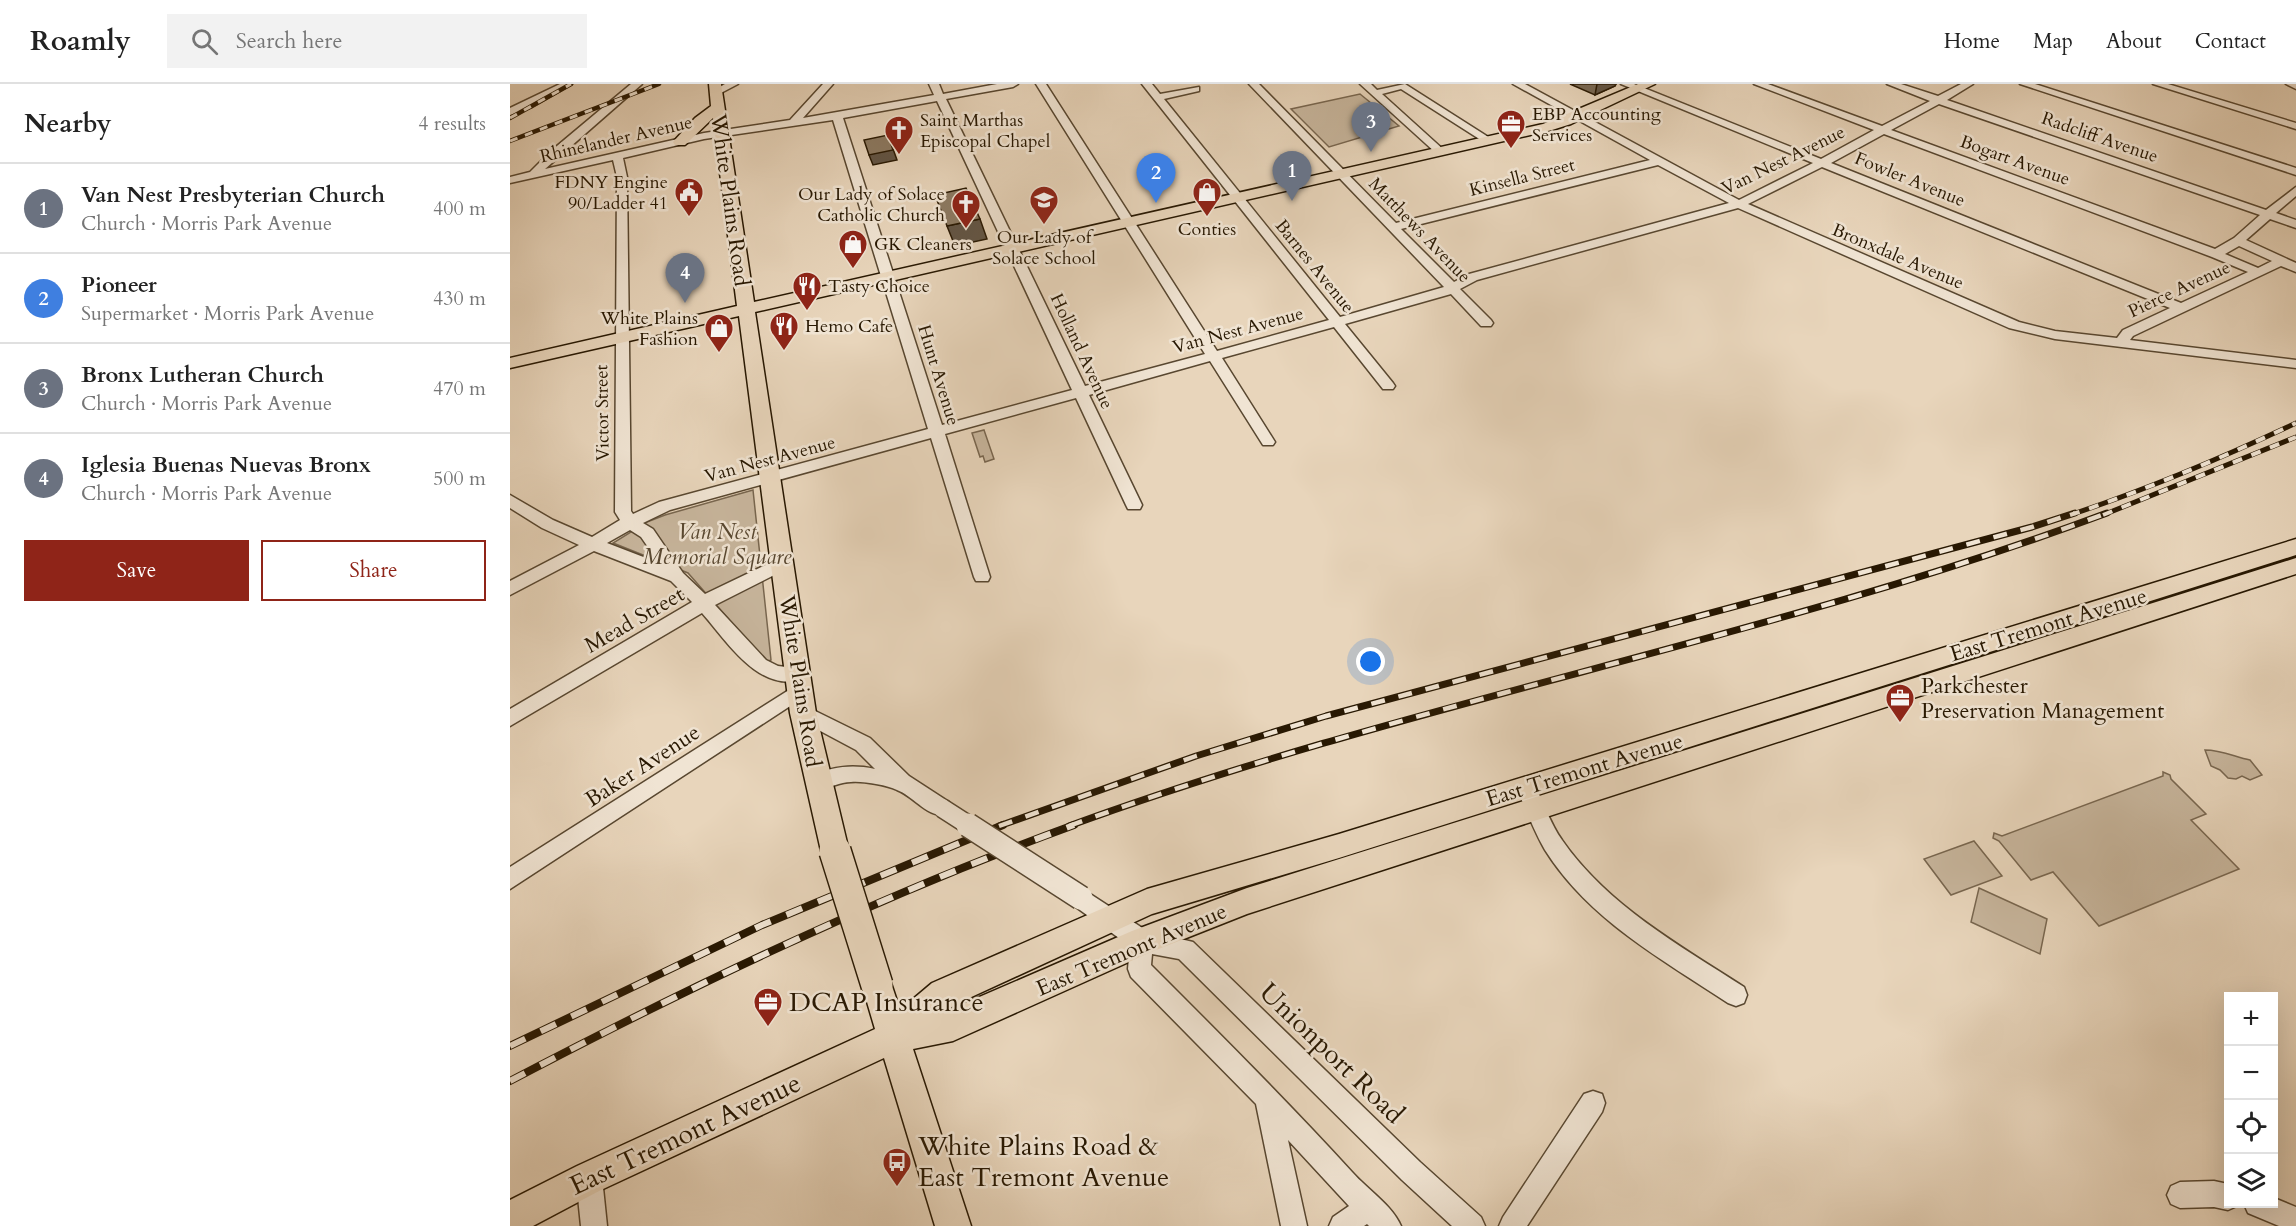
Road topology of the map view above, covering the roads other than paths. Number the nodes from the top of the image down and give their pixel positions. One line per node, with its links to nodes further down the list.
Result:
1 (567, 84): 27 (street)
2 (637, 84): 41 (street)
3 (733, 84): 20 (street)
4 (828, 84): 30 (street)
5 (934, 84): 23 (street, Holland Avenue)
6 (1013, 84): 23 (street, Rhinelander Avenue)
7 (1041, 84): 48 (street)
8 (1147, 84): 24 (street, Barnes Avenue)
9 (1254, 84): 42 (street, Matthews Avenue)
10 (1365, 84): 22 (street)
11 (1518, 84): 29 (street, Bronxdale Avenue)
12 (1759, 84): 32 (street, Bogart Avenue)
13 (1892, 84): 25 (street, Radcliff Avenue)
14 (1968, 84): 25 (street, Van Nest Avenue)
15 (2025, 84): 40 (street)
16 (2158, 84): 31 (street)
17 (2291, 84): 19 (street)
18 (1638, 86): 29 (main road); 39 (street, Fowler Avenue)
19 (2296, 86)
20 (716, 88): 26 (main road, White Plains Road)
21 (1196, 89): 24 (street)
22 (1375, 93): 34 (street); 36 (street)
23 (940, 97): 28 (street, Rhinelander Avenue); 52 (street, Holland Avenue)
24 (1157, 97): 45 (street, Barnes Avenue)
25 (1938, 100): 32 (street, Van Nest Avenue); 47 (street, Radcliff Avenue)
26 (718, 108): 33 (main road, White Plains Road); 35 (main road)
27 (510, 112)
28 (837, 116): 30 (street, Rhinelander Avenue); 57 (street, Hunt Avenue)
29 (1577, 116): 34 (main road); 38 (street, Bronxdale Avenue)
30 (794, 122): 33 (street, Rhinelander Avenue)
31 (2296, 126)
32 (1884, 130): 39 (street, Van Nest Avenue); 53 (street, Bogart Avenue)
33 (722, 133): 35 (street, Rhinelander Avenue); 60 (main road, White Plains Road)
34 (1488, 140): 36 (main road)
35 (680, 142): 37 (street, Rhinelander Avenue)
36 (1440, 151): 42 (main road)
37 (617, 156): 41 (street, Rhinelander Avenue); 63 (street, Victor Street)
38 (1660, 161): 46 (street, Bronxdale Avenue); 50 (street, Kinsella Street)
39 (1822, 163): 46 (street, Van Nest Avenue); 59 (street, Fowler Avenue)
40 (2296, 172)
41 (534, 174): 43 (street, Rhinelander Avenue)
42 (1340, 174): 45 (main road); 50 (street, Matthews Avenue)
43 (510, 180)
44 (2296, 190): 47 (street, Pierce Avenue)
45 (1237, 197): 48 (main road); 61 (street, Barnes Avenue)
46 (1739, 204): 58 (street, Van Nest Avenue); 64 (street, Bronxdale Avenue)
47 (2268, 214): 49 (street, Radcliff Avenue); 51 (street, Pierce Avenue)
48 (1128, 222): 52 (main road); 65 (street)
49 (2296, 224)
50 (1392, 228): 58 (street, Matthews Avenue)
51 (2238, 241): 53 (street, Pierce Avenue); 54 (street); 56 (street, Pierce Avenue)
52 (1013, 248): 57 (main road); 69 (street, Holland Avenue)
53 (2216, 254): 56 (street, Bogart Avenue)
54 (2282, 261): 55 (street); 56 (street, Pierce Avenue)
55 (2296, 268)
56 (2257, 272): 59 (street, Pierce Avenue)
57 (888, 277): 60 (main road); 70 (street, Hunt Avenue)
58 (1452, 289): 61 (street, Van Nest Avenue); 62 (street, Matthews Avenue)
59 (2181, 308): 64 (street, Pierce Avenue)
60 (746, 309): 63 (main road); 72 (main road, White Plains Road)
61 (1337, 322): 65 (street, Van Nest Avenue); 68 (street, Barnes Avenue)
62 (1486, 323)
63 (621, 338): 66 (main road); 75 (street, Victor Street)
64 (2121, 343): 67 (street, Bronxdale Avenue)
65 (1214, 356): 69 (street, Van Nest Avenue); 71 (street)
66 (510, 363)
67 (2296, 364)
68 (1388, 386)
69 (1080, 393): 70 (street, Van Nest Avenue); 74 (street, Holland Avenue)
70 (936, 432): 72 (street, Van Nest Avenue); 80 (street, Hunt Avenue)
71 (1269, 442)
72 (770, 477): 75 (street, Van Nest Avenue); 78 (main road, White Plains Road)
73 (510, 500): 76 (street, Unionport Road)
74 (1134, 505)
75 (630, 522): 76 (street, Van Nest Avenue); 79 (street)
76 (594, 543): 79 (street, Unionport Road); 81 (street, Van Nest Avenue)
77 (2296, 552): 87 (main road, East Tremont Avenue)
78 (782, 564): 82 (street, Mead Street); 83 (main road, White Plains Road)
79 (678, 577): 82 (street, Unionport Road)
80 (982, 578)
81 (510, 589)
82 (704, 604): 83 (street, Unionport Road); 84 (street, Mead Street)
83 (800, 692): 85 (main road, White Plains Road); 86 (street, Unionport Road); 88 (street, Baker Avenue)
84 (510, 718)
85 (818, 782): 86 (street, Unionport Road); 92 (main road, White Plains Road, bridge)
86 (902, 782): 89 (street, Unionport Road, bridge)
87 (1531, 797): 89 (main road, East Tremont Avenue); 90 (main road, East Tremont Avenue); 91 (street)
88 (510, 879)
89 (1109, 918): 90 (street, Unionport Road); 92 (main road, East Tremont Avenue)
90 (1142, 941): 92 (main road, East Tremont Avenue); 93 (street); 107 (street, Unionport Road)
91 (1736, 995)
92 (894, 1037): 95 (main road, East Tremont Avenue); 103 (main road, White Plains Road)
93 (1267, 1098): 98 (street); 104 (street)
94 (1593, 1103): 108 (street)
95 (589, 1178): 100 (main road, East Tremont Avenue); 102 (street)
96 (2180, 1196): 97 (street)
97 (2224, 1196)
98 (1369, 1207): 105 (street); 106 (street)
99 (2268, 1208): 101 (street)
100 (510, 1219)
101 (2296, 1220)
102 (594, 1226)
103 (953, 1226)
104 (1294, 1226)
105 (1342, 1226)
106 (1388, 1226)
107 (1472, 1226)
108 (1512, 1226)

